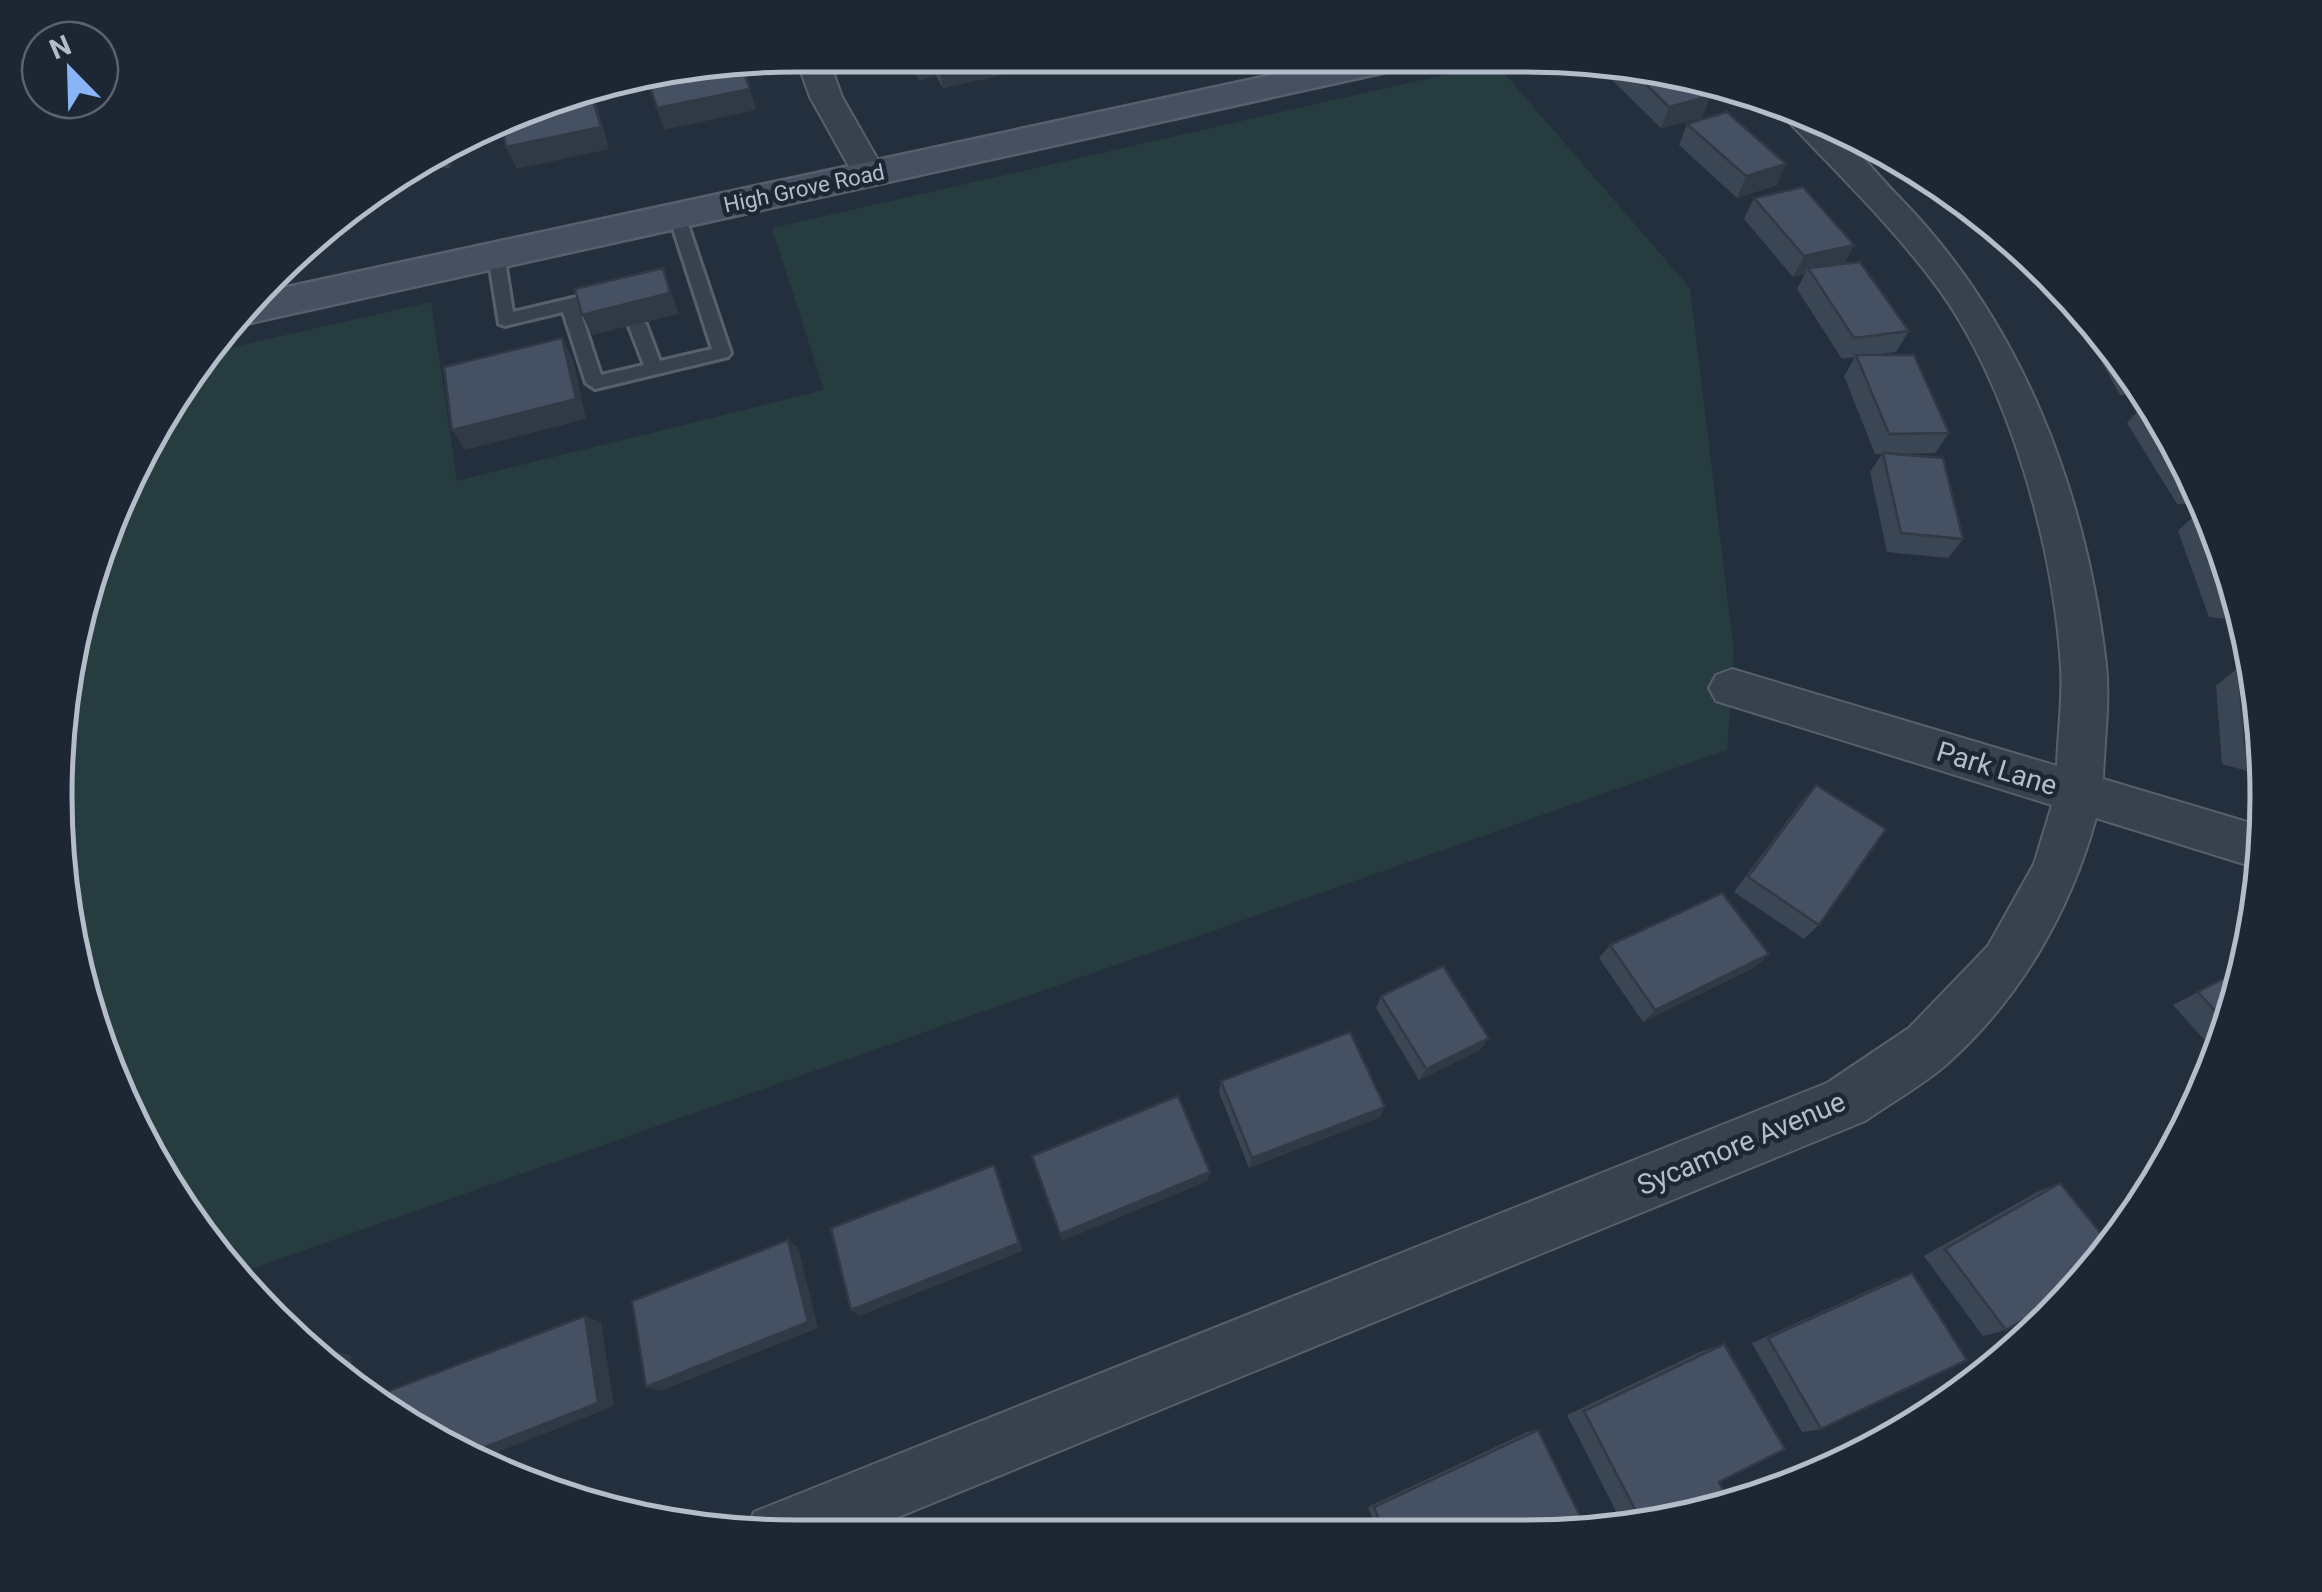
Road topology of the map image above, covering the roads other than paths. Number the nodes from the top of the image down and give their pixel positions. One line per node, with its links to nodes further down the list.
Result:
1 (819, 72): 4 (street)
2 (1335, 72): 4 (main road, High Grove Road)
3 (1820, 135): 13 (street, Sycamore Avenue)
4 (869, 174): 5 (main road, High Grove Road)
5 (677, 216): 6 (main road, High Grove Road); 11 (lane)
6 (496, 255): 8 (lane); 9 (main road, High Grove Road)
7 (607, 296): 8 (lane)
8 (569, 304): 11 (lane)
9 (264, 306)
10 (636, 324): 11 (lane)
11 (654, 369)
12 (1732, 688): 13 (street, Park Lane)
13 (2079, 793): 14 (street, Park Lane); 15 (street, Sycamore Avenue)
14 (2248, 844)
15 (815, 1520)

